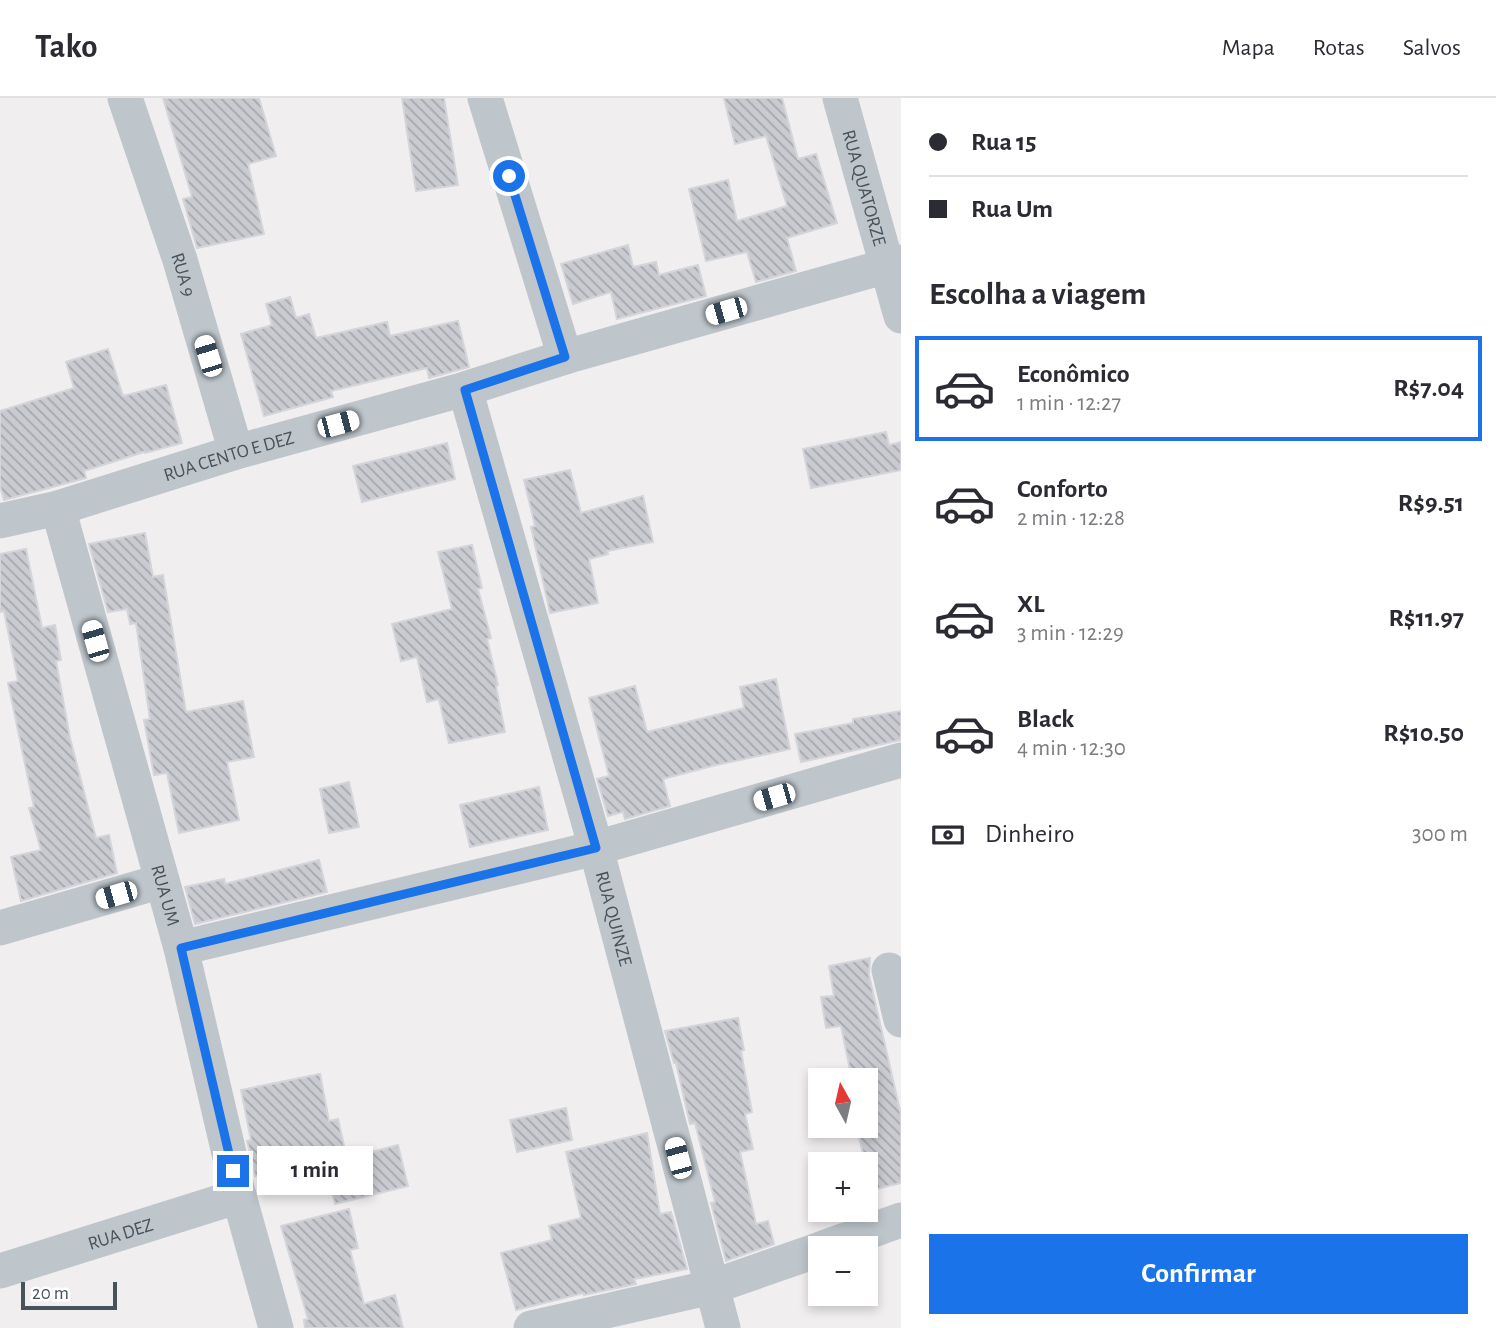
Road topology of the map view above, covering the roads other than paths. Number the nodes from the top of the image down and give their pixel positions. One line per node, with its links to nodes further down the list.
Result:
1 (125, 98): 8 (street, RUA 9)
2 (485, 98): 6 (street)
3 (840, 98): 4 (street, RUA QUATORZE)
4 (894, 263): 5 (street, RUA QUATORZE); 6 (street, RUA CENTO E DEZ)
5 (901, 316)
6 (565, 357): 7 (street, RUA CENTO E DEZ)
7 (465, 390): 8 (street, RUA CENTO E DEZ); 12 (street, RUA QUINZE)
8 (236, 452): 9 (street, RUA CENTO E DEZ)
9 (58, 508): 10 (street, RUA CENTO E DEZ); 13 (street, RUA UM)
10 (0, 522)
11 (901, 760): 12 (street)
12 (596, 848): 15 (street); 23 (street, RUA QUINZE)
13 (162, 881): 14 (street); 15 (street, RUA UM)
14 (0, 928)
15 (181, 948): 18 (street, RUA UM)
16 (889, 970): 17 (street)
17 (901, 1020)
18 (239, 1196): 22 (street, RUA DEZ); 24 (street, RUA UM)
19 (901, 1220): 20 (street)
20 (856, 1236)
21 (808, 1253): 23 (street)
22 (0, 1271)
23 (712, 1287): 25 (street); 26 (street, RUA QUINZE)
24 (276, 1328)
25 (531, 1328)
26 (723, 1328)

